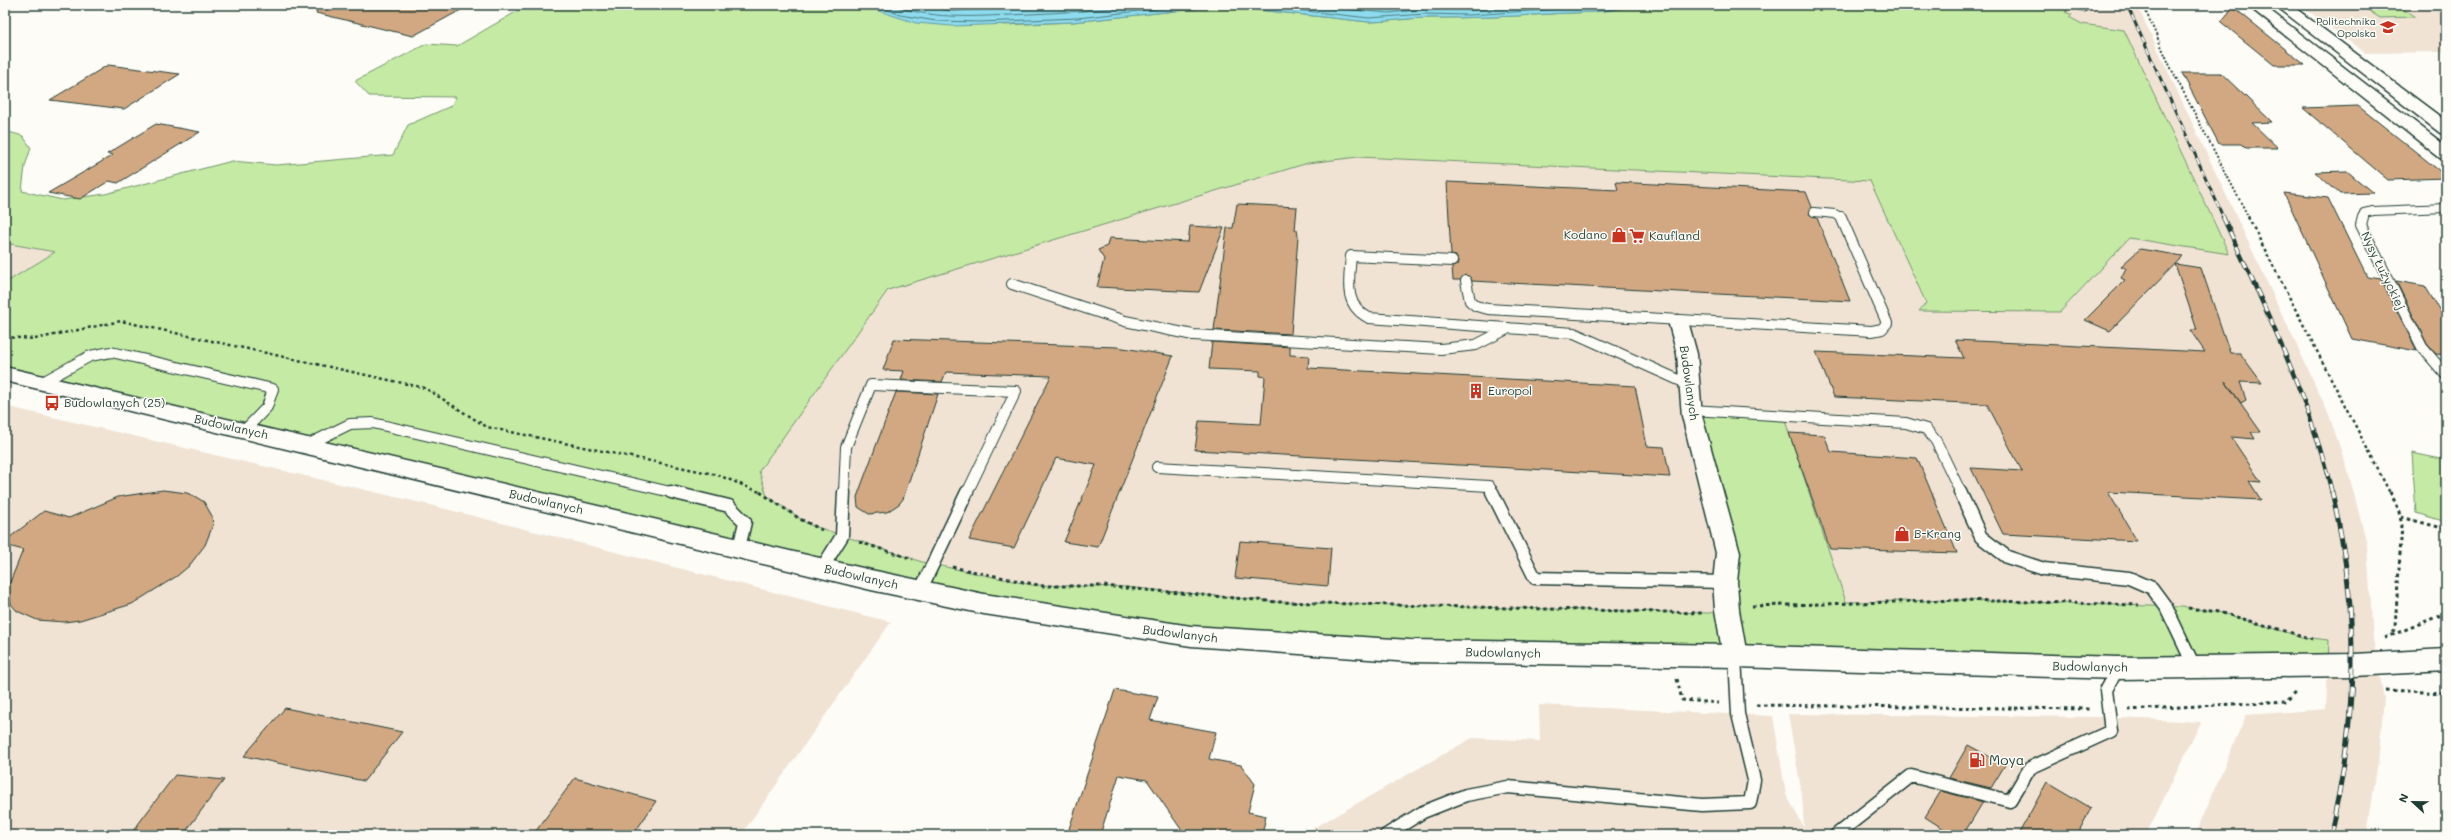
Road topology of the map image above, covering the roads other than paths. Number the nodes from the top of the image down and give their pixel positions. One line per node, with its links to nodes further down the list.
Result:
1 (2254, 5): 4 (main road)
2 (2282, 5): 3 (main road)
3 (2446, 129)
4 (2446, 154)
5 (2446, 208): 13 (lane, Nysy Łużyckiej)
6 (1814, 212): 10 (lane)
7 (1452, 261): 11 (lane)
8 (1466, 281): 10 (lane)
9 (1012, 284): 11 (lane)
10 (1678, 321): 15 (street, Budowlanych)
11 (1509, 328): 15 (lane)
12 (5, 374): 14 (main road, Budowlanych)
13 (2446, 375)
14 (41, 383): 17 (main road, Budowlanych); 17 (lane)
15 (1690, 385): 16 (street, Budowlanych)
16 (1692, 410): 22 (street, Budowlanych); 26 (lane)
17 (244, 431): 18 (main road, Budowlanych)
18 (307, 445): 20 (main road, Budowlanych); 20 (lane)
19 (1157, 467): 22 (lane)
20 (739, 548): 21 (main road, Budowlanych)
21 (822, 568): 23 (main road, Budowlanych); 23 (lane)
22 (1725, 582): 24 (street, Budowlanych)
23 (920, 591): 24 (main road, Budowlanych)
24 (1735, 656): 27 (main road, Budowlanych); 28 (lane)
25 (2446, 660): 26 (main road, Budowlanych)
26 (2194, 666): 27 (main road, Budowlanych)
27 (2118, 668): 29 (lane)
28 (1386, 835)
29 (1836, 835)

